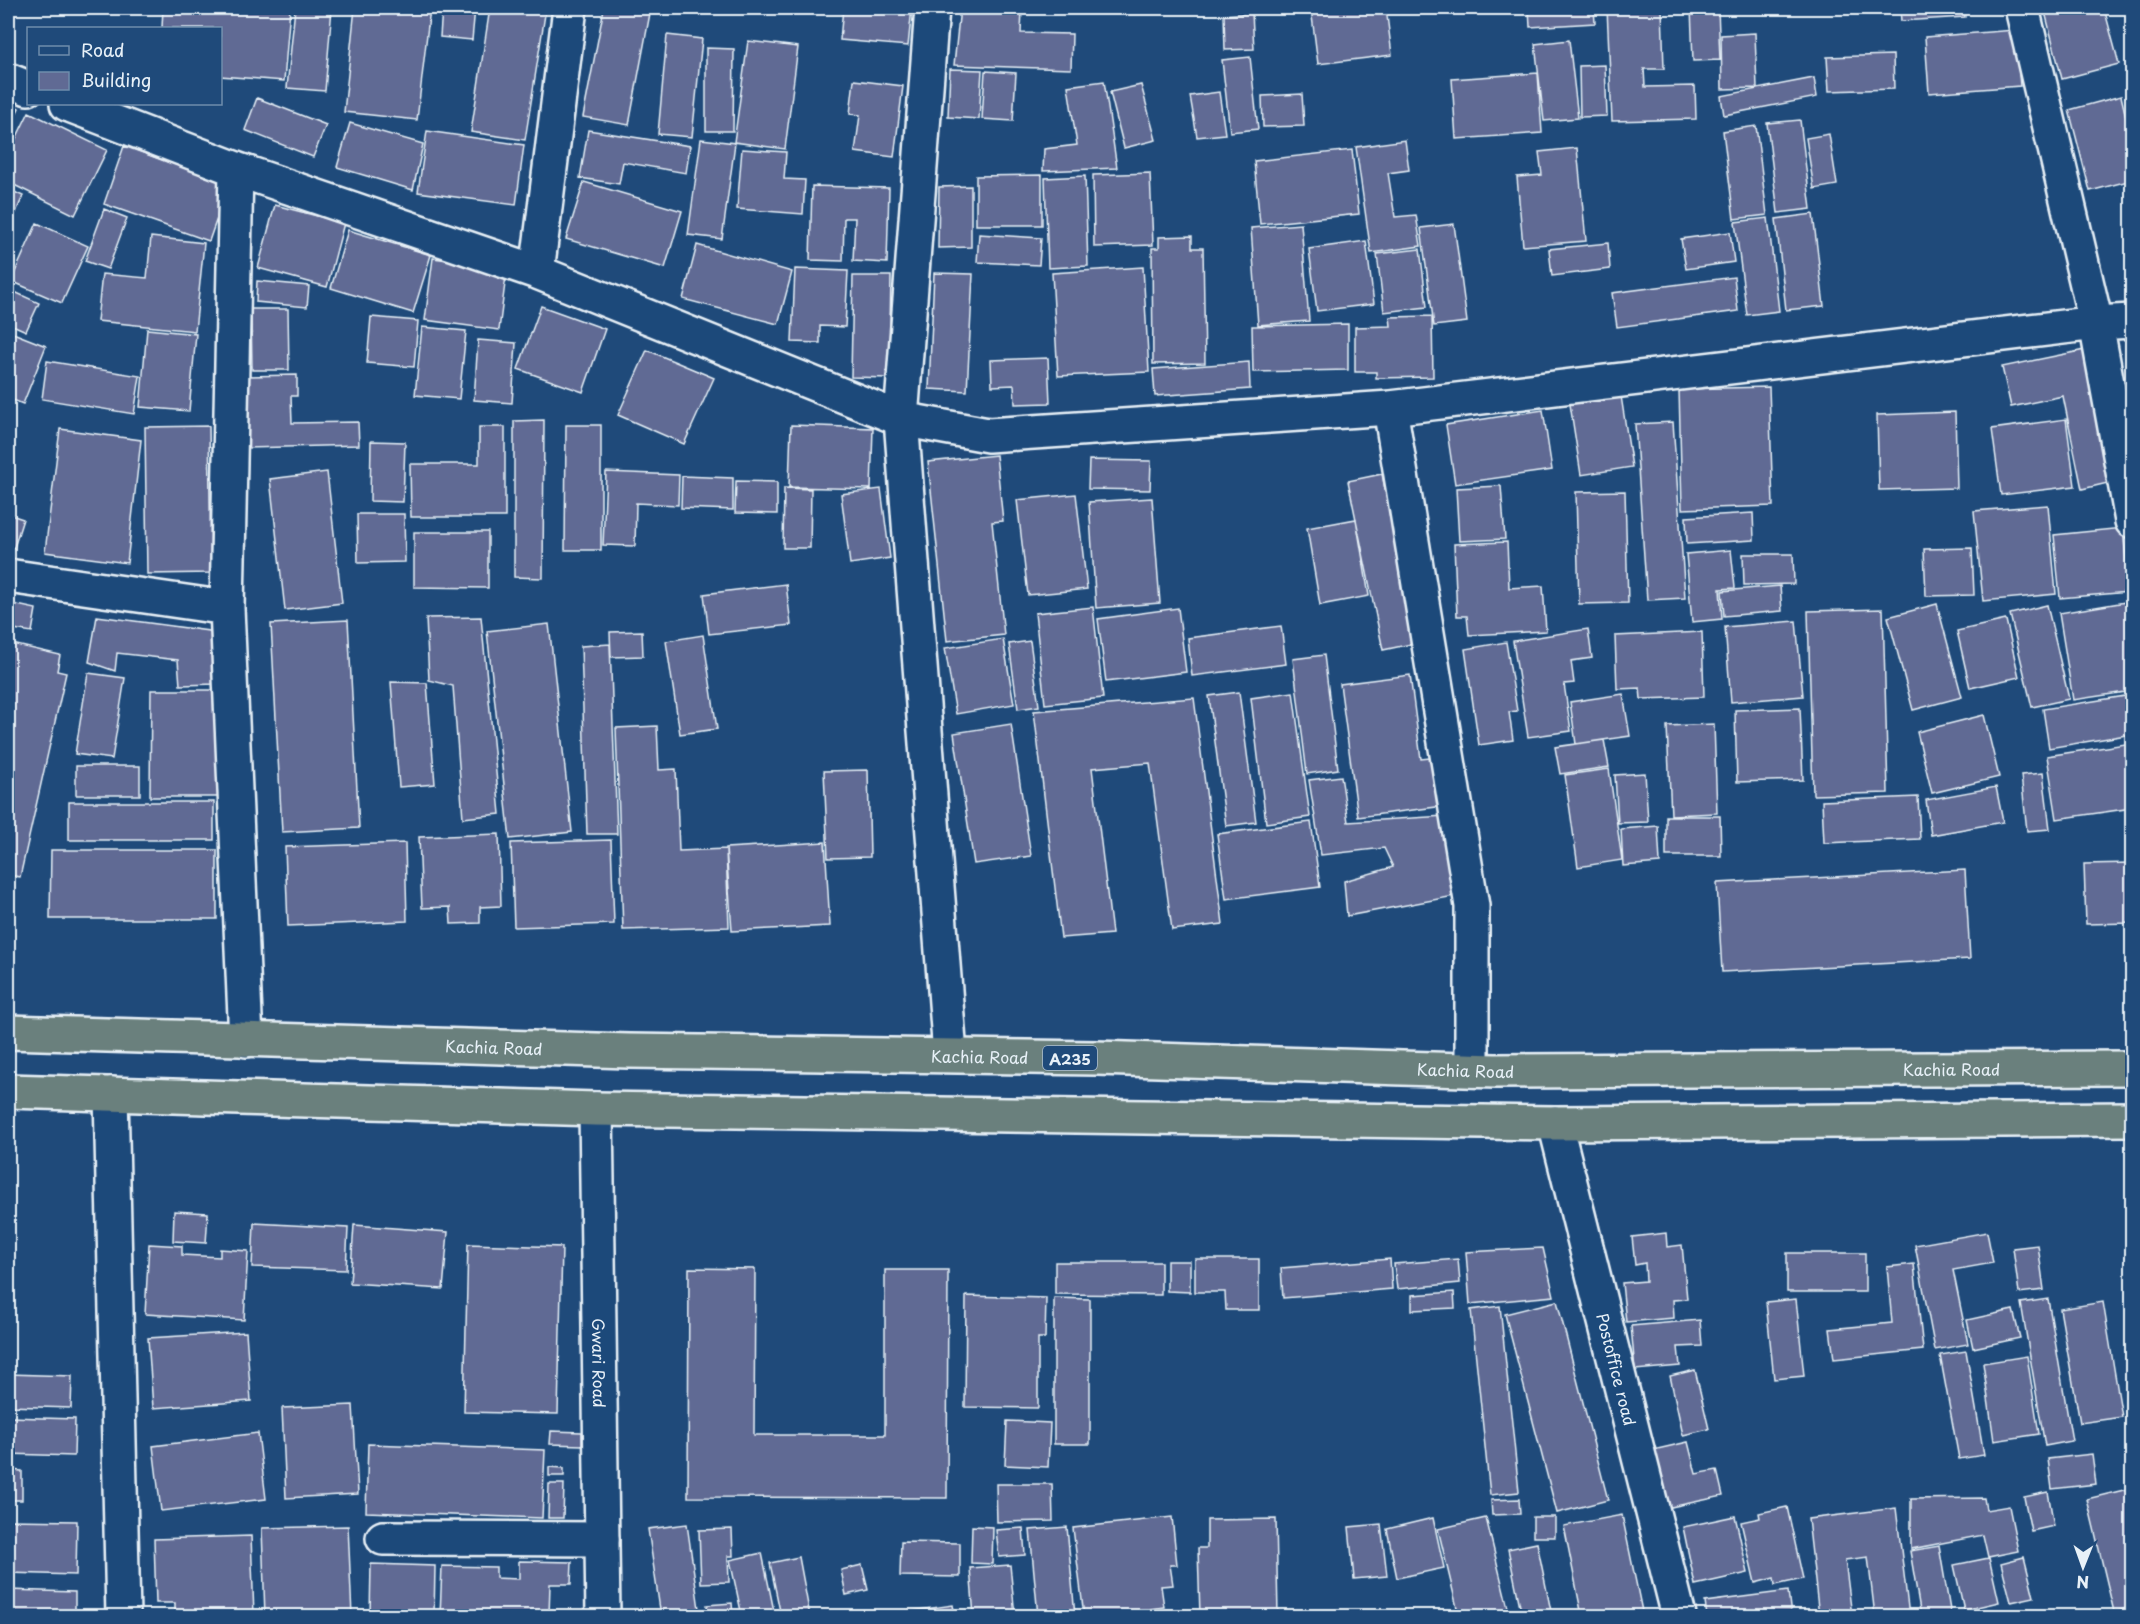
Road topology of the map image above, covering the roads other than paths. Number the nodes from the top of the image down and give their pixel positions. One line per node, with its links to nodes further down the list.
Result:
1 (570, 8): 8 (street)
2 (932, 8): 12 (street)
3 (2022, 8): 10 (street)
4 (8, 80): 5 (street)
5 (27, 88)
6 (70, 105): 7 (street)
7 (236, 169): 8 (street); 15 (street)
8 (537, 272): 12 (street)
9 (2133, 321): 10 (street)
10 (2096, 323): 11 (street); 13 (street)
11 (1390, 408): 12 (street); 20 (street)
12 (901, 419): 18 (street)
13 (2133, 521)
14 (8, 576): 15 (street)
15 (227, 609): 17 (street)
16 (8, 1032): 17 (highway, Kachia Road / A235)
17 (246, 1040): 18 (highway, Kachia Road / A235)
18 (950, 1055): 20 (highway, Kachia Road / A235)
19 (2133, 1068): 20 (highway, Kachia Road / A235)
20 (1472, 1070)
21 (8, 1091): 22 (highway)
22 (111, 1094): 23 (highway); 28 (street)
23 (596, 1109): 25 (highway); 27 (street, Gwari Road)
24 (2133, 1119): 25 (highway)
25 (1555, 1122): 30 (street, Postoffice road)
26 (383, 1538): 27 (street)
27 (602, 1539): 29 (street, Gwari Road)
28 (123, 1617)
29 (603, 1617)
30 (1679, 1617)

